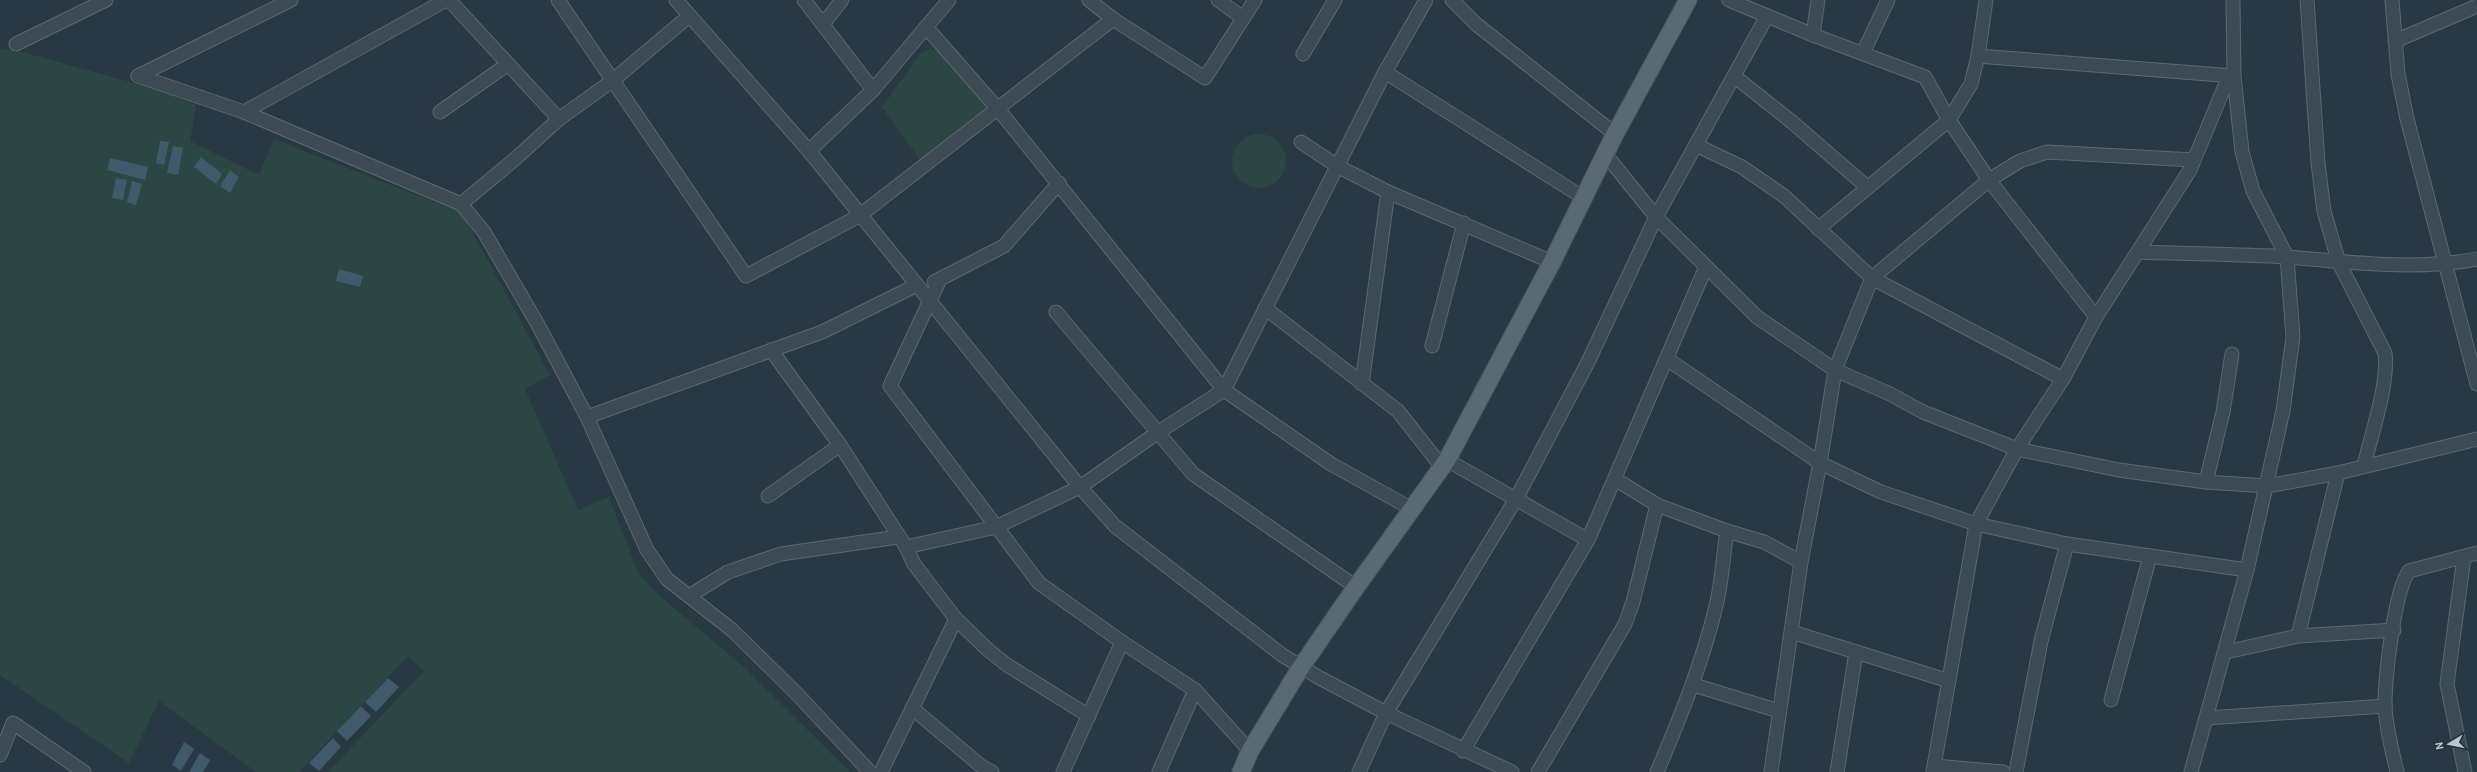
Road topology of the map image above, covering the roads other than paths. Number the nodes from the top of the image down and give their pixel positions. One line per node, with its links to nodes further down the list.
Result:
1 (106, 0): 32 (street)
2 (291, 0): 43 (street)
3 (447, 0): 36 (street); 43 (street)
4 (558, 0): 40 (street)
5 (676, 0): 24 (street)
6 (804, 0): 28 (street)
7 (842, 0): 28 (street)
8 (949, 0): 29 (street)
9 (1089, 0): 27 (street)
10 (1218, 0): 26 (street)
11 (1255, 0): 26 (street)
12 (1335, 0): 34 (street)
13 (1426, 0): 37 (street)
14 (1452, 0): 47 (street)
15 (1688, 0): 47 (main road)
16 (1729, 0): 25 (street)
17 (1818, 0): 30 (street)
18 (1888, 0): 33 (street)
19 (1986, 0): 35 (street)
20 (2233, 0): 39 (street)
21 (2307, 0): 68 (street)
22 (2392, 0): 31 (street)
23 (2477, 6): 31 (street)
24 (689, 16): 40 (street); 50 (street)
25 (1767, 16): 30 (street); 38 (street)
26 (1243, 18): 27 (street)
27 (1113, 19): 42 (street)
28 (824, 23): 41 (street)
29 (926, 27): 41 (street); 42 (street)
30 (1813, 35): 33 (street)
31 (2395, 41): 69 (street)
32 (16, 44)
33 (1863, 53): 46 (street)
34 (1303, 54)
35 (1978, 56): 39 (street); 46 (street)
36 (508, 64): 44 (street); 45 (street)
37 (1385, 72): 53 (street); 58 (street)
38 (1734, 76): 49 (street); 56 (street)
39 (2232, 76): 52 (street); 65 (street)
40 (612, 81): 45 (street); 60 (street)
41 (873, 90): 50 (street)
42 (998, 109): 55 (street); 60 (street)
43 (244, 112): 59 (street)
44 (440, 112)
45 (559, 119): 59 (street)
46 (1949, 120): 54 (street); 56 (street)
47 (1615, 134): 51 (main road)
48 (1301, 142): 53 (street)
49 (1696, 144): 61 (street); 63 (street)
50 (809, 152): 60 (street)
51 (1606, 155): 58 (main road); 61 (street)
52 (2194, 160): 54 (street); 64 (street)
53 (1337, 166): 57 (street); 75 (street)
54 (1989, 180): 71 (street); 77 (street)
55 (1059, 183): 72 (street); 87 (street)
56 (1867, 187): 63 (street)
57 (1388, 192): 62 (street); 85 (street)
58 (1584, 198): 67 (main road)
59 (461, 204): 88 (street)
60 (859, 216): 73 (street)
61 (1656, 218): 70 (street); 102 (street)
62 (1464, 223): 67 (street); 79 (street)
63 (1818, 229): 71 (street)
64 (2139, 252): 65 (street); 77 (street)
65 (2287, 258): 68 (street); 99 (street)
66 (2477, 259): 69 (street)
67 (1552, 262): 94 (main road)
68 (2339, 263): 69 (street); 95 (street)
69 (2446, 265): 78 (street)
70 (1705, 269): 82 (street); 83 (street)
71 (1872, 278): 83 (street); 84 (street)
72 (940, 279): 73 (street); 74 (street)
73 (919, 287): 74 (street); 80 (street)
74 (930, 300): 100 (street); 106 (street)
75 (1265, 308): 85 (street); 87 (street)
76 (1056, 312): 89 (street)
77 (2096, 317): 84 (street)
78 (2471, 334): 86 (street)
79 (1432, 346)
80 (771, 350): 88 (street); 91 (street)
81 (2232, 354): 98 (street)
82 (1667, 359): 93 (street); 97 (street)
83 (1835, 370): 92 (street); 93 (street)
84 (2063, 379): 92 (street)
85 (1362, 384): 94 (street)
86 (2477, 384)
87 (1224, 390): 89 (street); 104 (street)
88 (587, 417): 118 (street)
89 (1157, 433): 100 (street); 117 (street)
90 (2477, 439): 95 (street)
91 (840, 445): 101 (street); 108 (street)
92 (2016, 449): 98 (street); 105 (street)
93 (1820, 462): 105 (street); 115 (street)
94 (1445, 464): 102 (street); 104 (main road)
95 (2364, 466): 96 (street)
96 (2338, 473): 99 (street); 122 (street)
97 (1615, 479): 103 (street); 109 (street)
98 (2206, 482): 99 (street)
99 (2267, 486): 116 (street)
100 (1080, 487): 106 (street); 126 (street)
101 (768, 496)
102 (1516, 499): 109 (street); 134 (street)
103 (1657, 505): 107 (street); 150 (street)
104 (1412, 509): 117 (main road)
105 (1976, 524): 110 (street); 127 (street)
106 (996, 527): 111 (street); 123 (street)
107 (1727, 531): 115 (street); 128 (street)
108 (898, 537): 111 (street); 118 (street)
109 (1588, 540): 138 (street)
110 (2067, 544): 113 (street); 155 (street)
111 (906, 547): 119 (street)
112 (2477, 553): 114 (street)
113 (2150, 556): 116 (street); 130 (street)
114 (2464, 557): 120 (street); 158 (street)
115 (1801, 562): 121 (street)
116 (2247, 570): 125 (street)
117 (1356, 587): 126 (main road)
118 (689, 596): 142 (street)
119 (956, 619): 132 (street); 135 (street)
120 (2394, 630): 122 (street); 131 (street)
121 (1792, 632): 124 (street); 133 (street)
122 (2298, 636): 125 (street)
123 (1122, 642): 129 (street); 135 (street)
124 (1856, 652): 127 (street); 153 (street)
125 (2226, 652): 136 (street)
126 (1301, 667): 134 (street); 137 (main road)
127 (1949, 681): 140 (street)
128 (1694, 685): 133 (street); 151 (street)
129 (1194, 690): 137 (street); 146 (street)
130 (2111, 700)
131 (2385, 706): 136 (street); 157 (street)
132 (912, 708): 143 (street); 144 (street)
133 (1779, 711): 152 (street)
134 (1386, 712): 138 (street); 148 (street)
135 (1089, 716): 145 (street)
136 (2207, 718): 156 (street)
137 (1250, 751): 147 (main road)
138 (1463, 751): 149 (street)
139 (0, 755): 141 (street)
140 (1934, 769): 154 (street)
141 (84, 772)
142 (870, 772)
143 (882, 772)
144 (992, 772)
145 (1063, 772)
146 (1159, 772)
147 (1241, 772)
148 (1359, 772)
149 (1512, 772)
150 (1538, 772)
151 (1657, 772)
152 (1771, 772)
153 (1837, 772)
154 (2003, 772)
155 (2016, 772)
156 (2191, 772)
157 (2397, 772)
158 (2465, 772)

